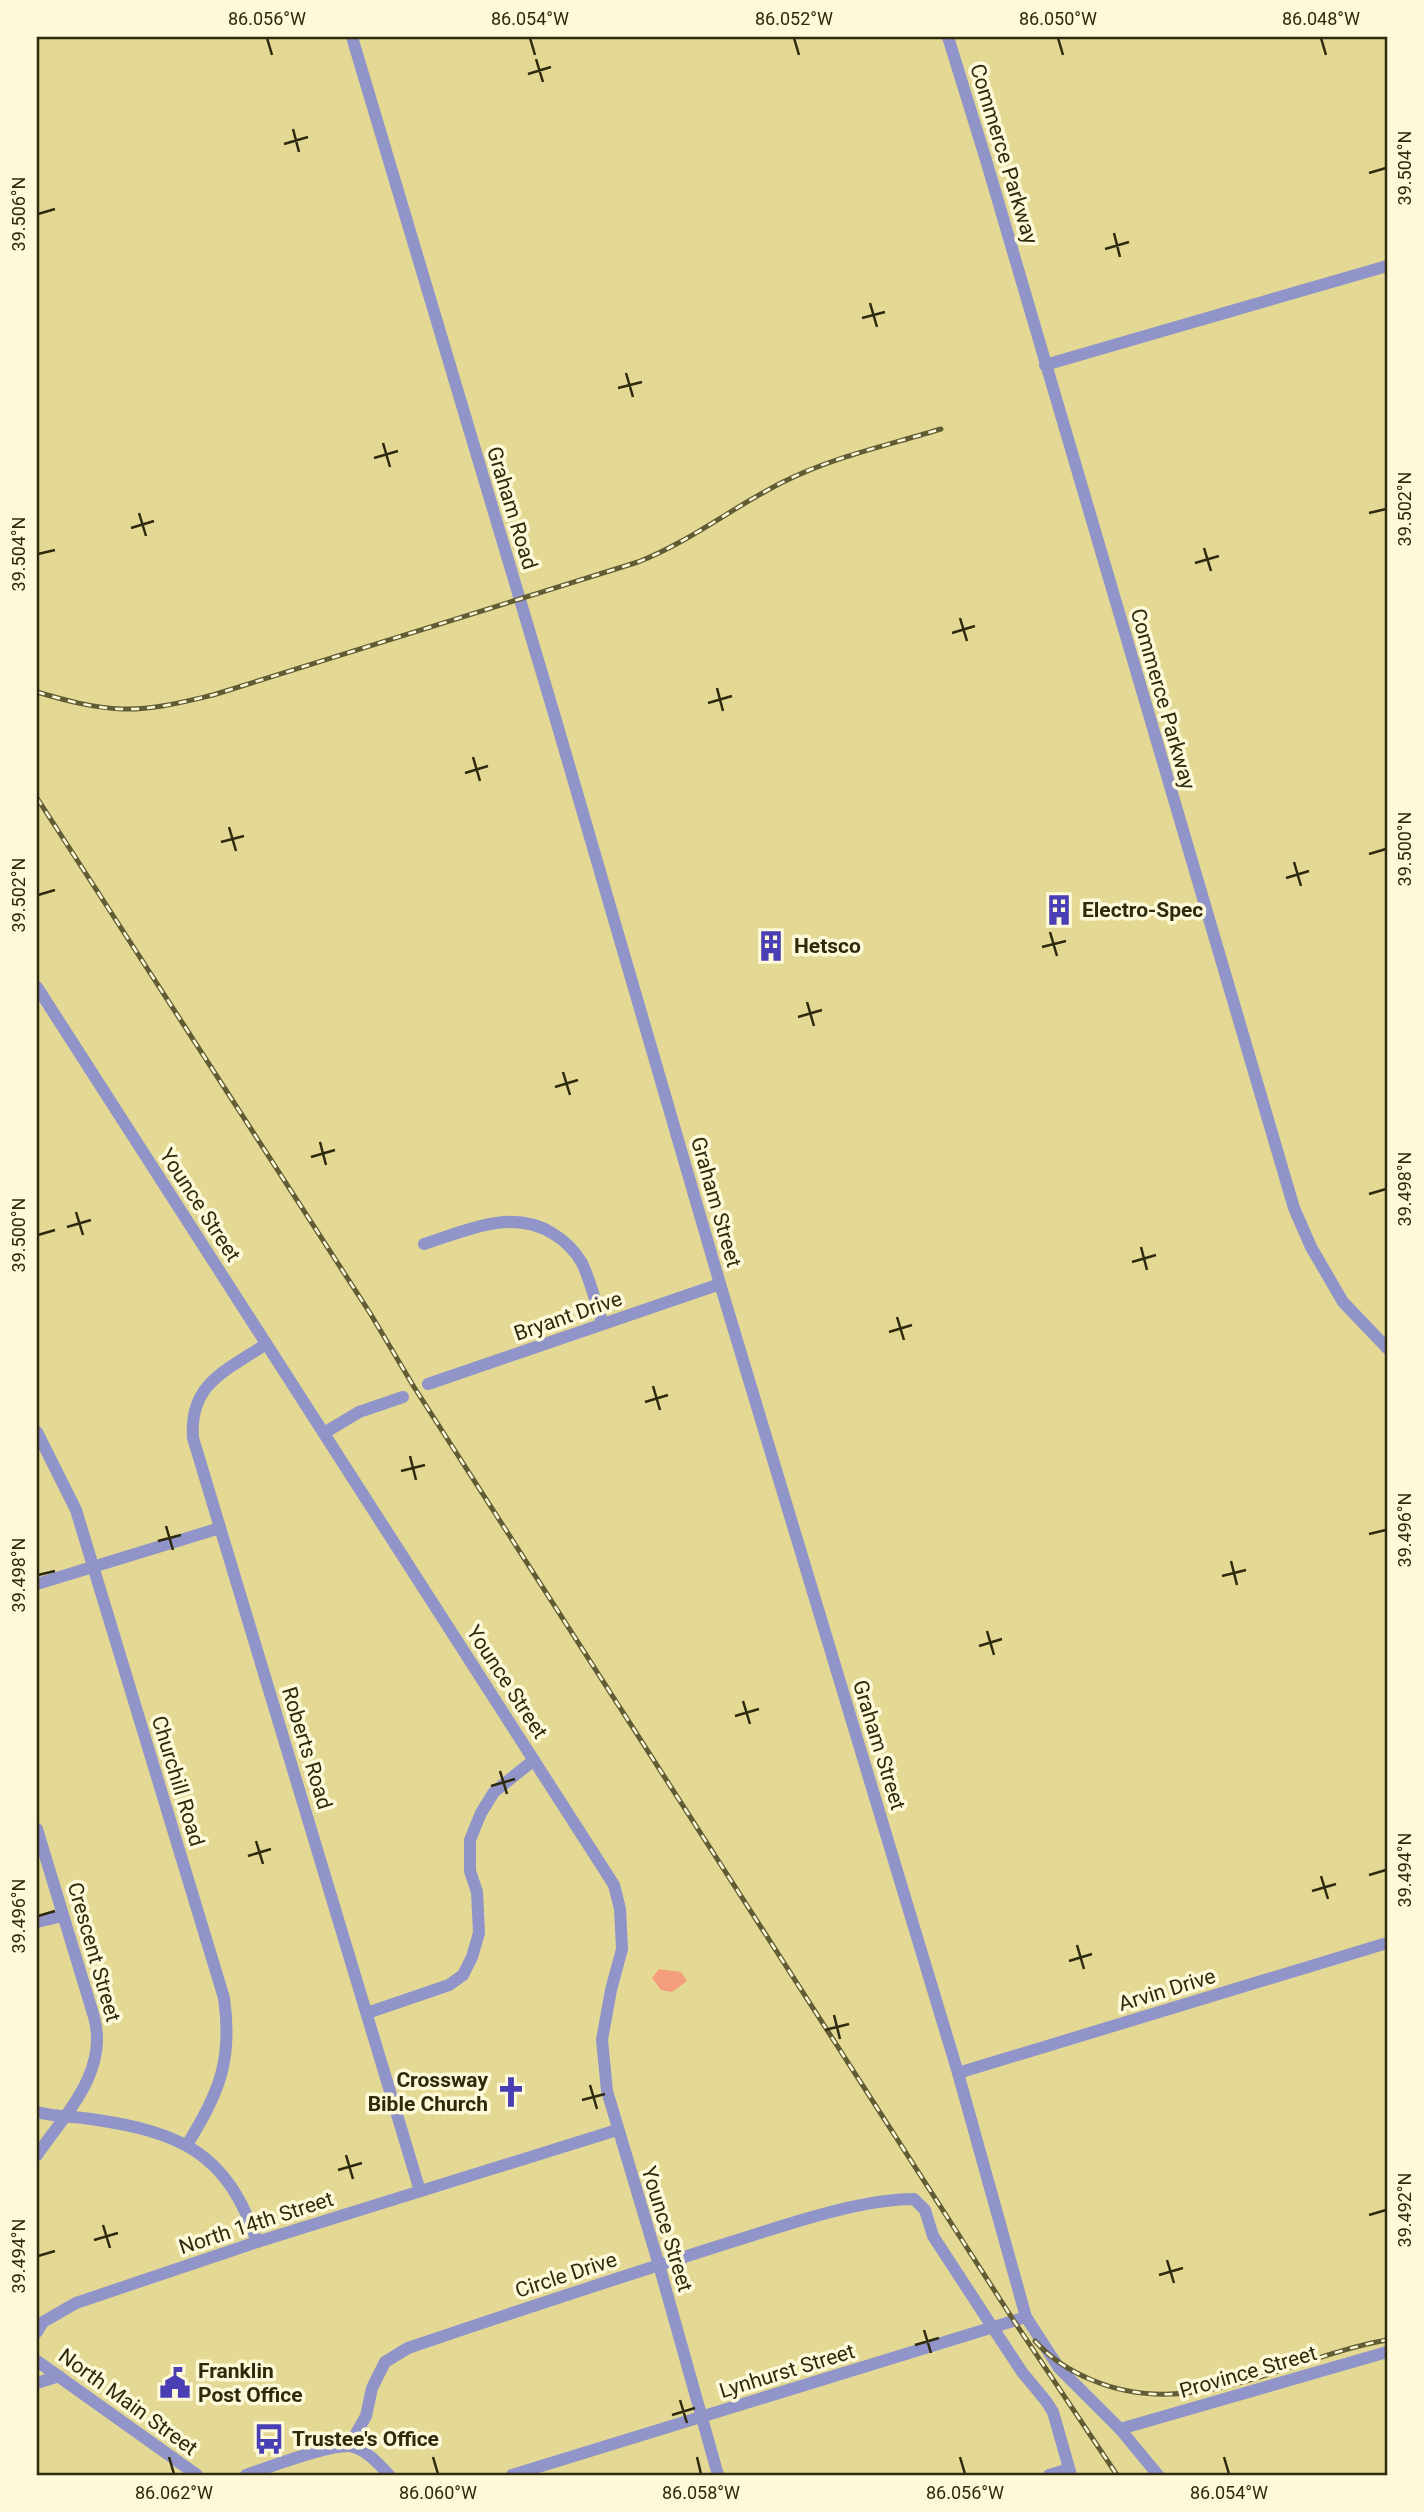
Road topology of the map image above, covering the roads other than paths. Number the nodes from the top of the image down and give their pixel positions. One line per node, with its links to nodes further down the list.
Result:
1 (352, 37): 6 (street, Graham Road)
2 (948, 37): 4 (street, Commerce Parkway)
3 (1387, 266): 4 (street)
4 (1045, 365): 11 (street, Commerce Parkway)
5 (37, 987): 10 (street, Younce Street)
6 (635, 990): 8 (street, Graham Street)
7 (424, 1244): 9 (street)
8 (720, 1284): 9 (street, Bryant Drive); 25 (street, Graham Street)
9 (603, 1324): 12 (street, Bryant Drive)
10 (266, 1344): 15 (street, Younce Street); 16 (street, Roberts Road)
11 (1387, 1348)
12 (428, 1384)
13 (403, 1397): 15 (street)
14 (37, 1432): 17 (street, Churchill Road)
15 (324, 1433): 19 (street, Younce Street)
16 (220, 1528): 17 (street); 24 (street, Roberts Road)
17 (93, 1568): 18 (street); 29 (street, Churchill Road)
18 (37, 1584)
19 (534, 1760): 24 (street); 28 (street, Younce Street)
20 (37, 1829): 21 (street, Crescent Street)
21 (63, 1916): 22 (street); 27 (street, Crescent Street)
22 (37, 1922)
23 (1387, 1943): 25 (street, Arvin Drive)
24 (367, 2013): 31 (street, Roberts Road)
25 (958, 2073): 34 (street, Graham Street)
26 (37, 2112): 27 (street)
27 (65, 2115): 29 (street); 30 (street, Crescent Street)
28 (617, 2130): 31 (street, North 14th Street); 33 (street, Younce Street)
29 (187, 2145): 32 (street)
30 (37, 2155)
31 (420, 2191): 32 (street, North 14th Street)
32 (257, 2242): 36 (street, North 14th Street)
33 (659, 2265): 35 (street, Circle Drive); 41 (street, Younce Street); 43 (street, Circle Drive)
34 (1026, 2317): 35 (street); 42 (street, Graham Street)
35 (993, 2328): 41 (street, Lynhurst Street); 44 (street)
36 (37, 2332)
37 (1387, 2352): 42 (street, Province Street)
38 (37, 2361): 39 (street, North Main Street)
39 (59, 2376): 40 (street); 45 (street, North Main Street)
40 (37, 2383)
41 (702, 2417): 48 (street, Lynhurst Street); 49 (street, Younce Street)
42 (1120, 2429): 51 (street, Graham Street)
43 (349, 2446): 46 (street); 47 (street)
44 (1070, 2472): 50 (street)
45 (197, 2475)
46 (246, 2475)
47 (389, 2475)
48 (512, 2475)
49 (718, 2475)
50 (1049, 2475)
51 (1158, 2475)

